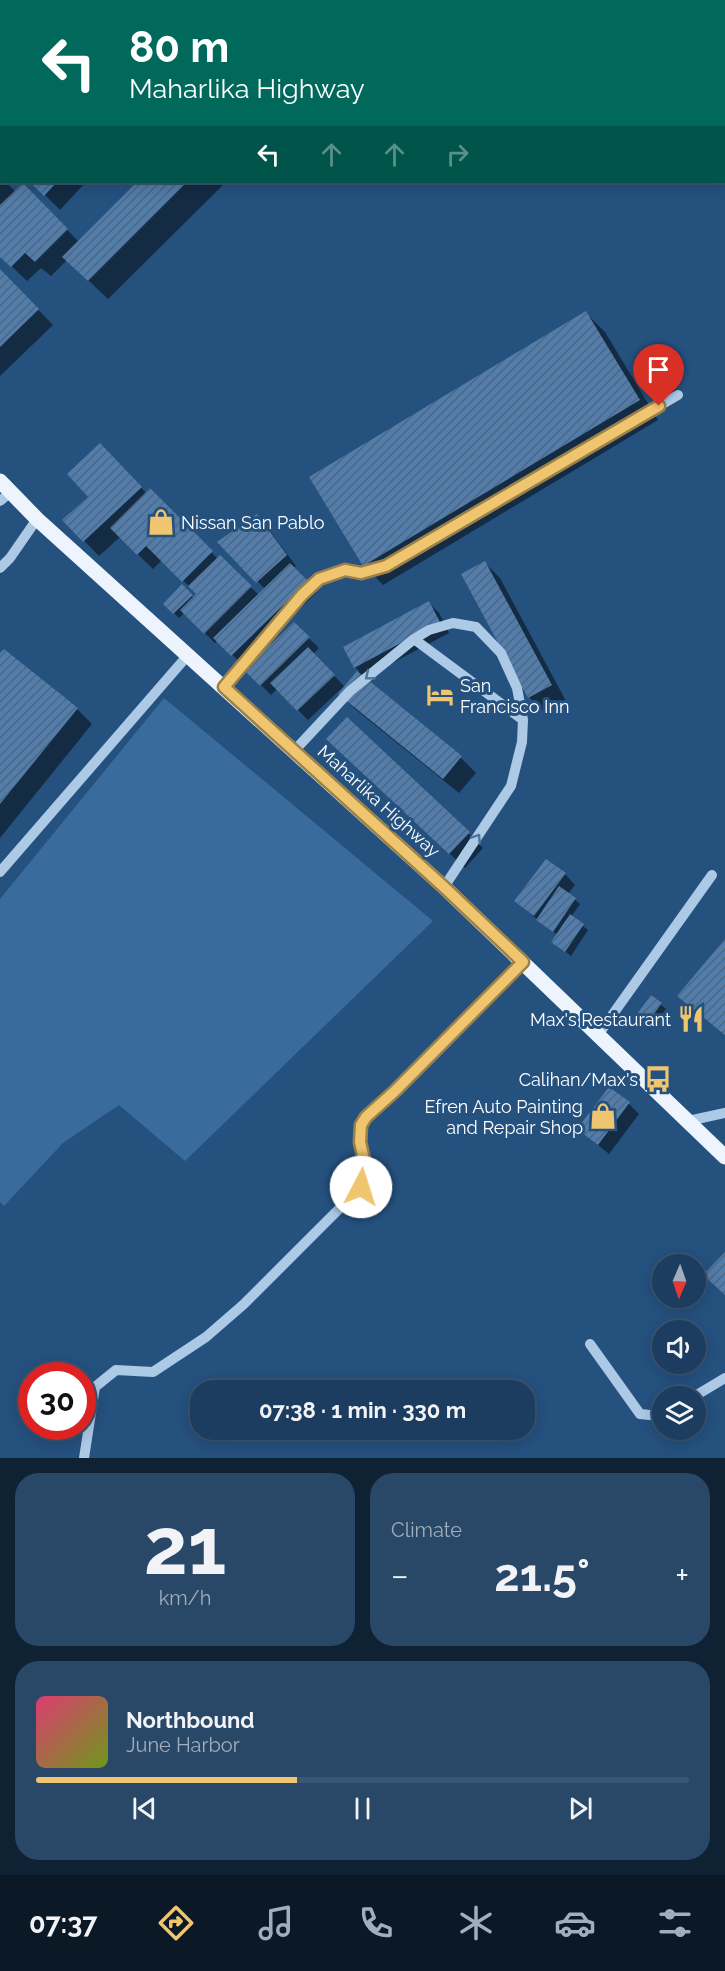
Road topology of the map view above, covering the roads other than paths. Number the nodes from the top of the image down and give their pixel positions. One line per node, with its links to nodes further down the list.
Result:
1 (678, 394): 7 (street)
2 (4, 491): 3 (main road, Maharlika Highway)
3 (37, 519): 4 (street); 6 (main road, Maharlika Highway)
4 (0, 568)
5 (414, 639): 8 (street); 8 (street); 9 (street, one-way to 9)
6 (188, 655): 7 (main road, Maharlika Highway); 10 (street)
7 (224, 687): 9 (main road, Maharlika Highway)
8 (523, 720): 12 (street, one-way to 8)
9 (294, 751): 12 (main road, Maharlika Highway)
10 (0, 872)
11 (712, 875): 14 (street)
12 (444, 887): 13 (main road, Maharlika Highway)
13 (523, 962): 14 (main road, Maharlika Highway); 22 (street)
14 (598, 1035): 16 (main road, Maharlika Highway)
15 (725, 1113): 16 (street)
16 (688, 1121): 17 (main road, Maharlika Highway)
17 (725, 1157)
18 (590, 1344): 21 (street)
19 (725, 1378): 20 (street)
20 (706, 1389)
21 (652, 1415)
22 (84, 1458)

